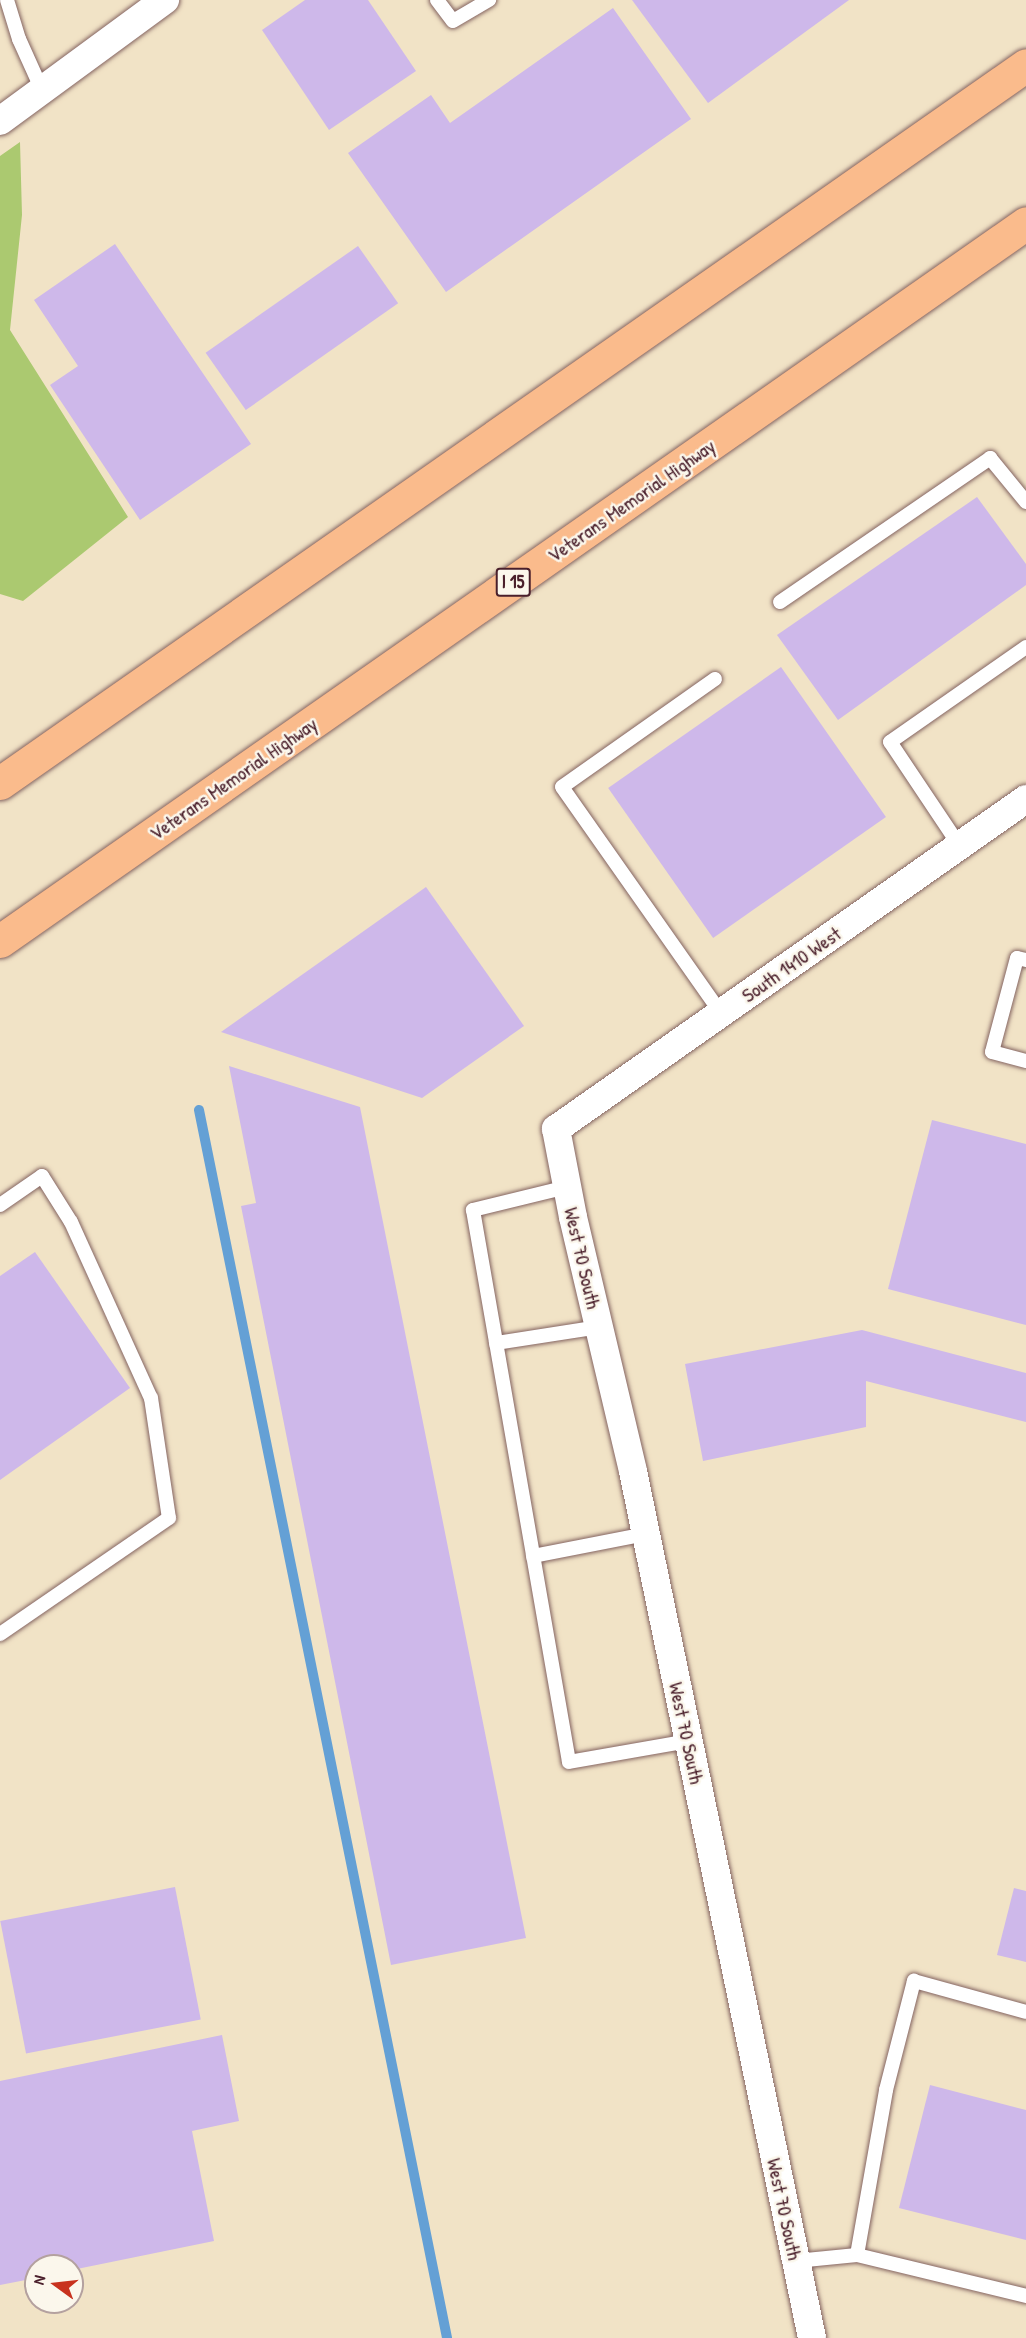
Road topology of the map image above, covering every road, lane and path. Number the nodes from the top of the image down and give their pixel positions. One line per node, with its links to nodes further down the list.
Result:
1 (7, 0): 6 (lane)
2 (165, 0): 6 (street)
3 (437, 0): 4 (lane)
4 (489, 0)
5 (1026, 65): 13 (highway)
6 (42, 90): 7 (street)
7 (0, 121)
8 (1026, 223): 16 (highway, Veterans Memorial Highway / I 15)
9 (1026, 502): 10 (lane)
10 (780, 602)
11 (1026, 647): 15 (lane)
12 (715, 679): 18 (lane)
13 (0, 783)
14 (1026, 799): 15 (street, South 1410 West)
15 (960, 845): 18 (street, South 1410 West)
16 (0, 941)
17 (1026, 960): 19 (lane)
18 (721, 1013): 20 (street, South 1410 West)
19 (1026, 1061)
20 (556, 1129): 21 (street, West 70 South)
21 (567, 1187): 23 (street, West 70 South); 24 (lane)
22 (0, 1205): 27 (lane)
23 (599, 1327): 24 (lane); 25 (street, West 70 South)
24 (496, 1343): 26 (lane)
25 (646, 1534): 26 (lane); 28 (street, West 70 South)
26 (533, 1556): 28 (lane)
27 (0, 1634)
28 (688, 1741): 31 (street, West 70 South)
29 (1026, 2012): 30 (lane)
30 (858, 2255): 31 (lane); 32 (lane)
31 (796, 2261): 33 (street, West 70 South)
32 (1026, 2296)
33 (812, 2338)

